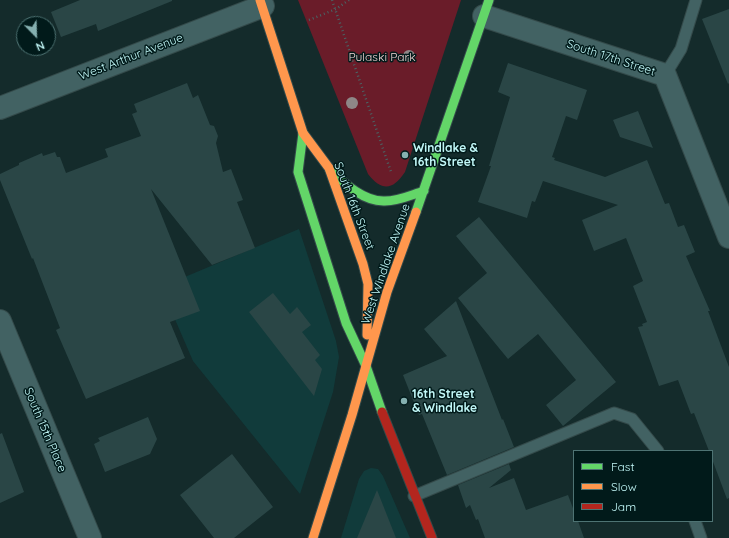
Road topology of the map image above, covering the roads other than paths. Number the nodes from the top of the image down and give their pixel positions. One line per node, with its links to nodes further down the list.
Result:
1 (696, 0): 4 (lane)
2 (262, 3): 5 (street, West Arthur Avenue); 6 (street, South 16th Street)
3 (486, 8): 4 (street, South 17th Street); 8 (street, West Windlake Avenue)
4 (664, 75): 9 (street, South 17th Street)
5 (0, 108)
6 (303, 133): 7 (street, South 16th Street); 11 (street, South 16th Street)
7 (329, 168): 8 (street); 11 (street, South 16th Street)
8 (424, 191): 11 (street, West Windlake Avenue)
9 (729, 237)
10 (0, 321): 15 (street, South 15th Place)
11 (366, 366): 13 (street, South 16th Street); 16 (street, West Windlake Avenue)
12 (657, 450): 13 (lane)
13 (414, 496): 17 (street, South 16th Street)
14 (695, 522): 18 (lane)
15 (90, 538)
16 (313, 538)
17 (432, 538)
18 (701, 538)

